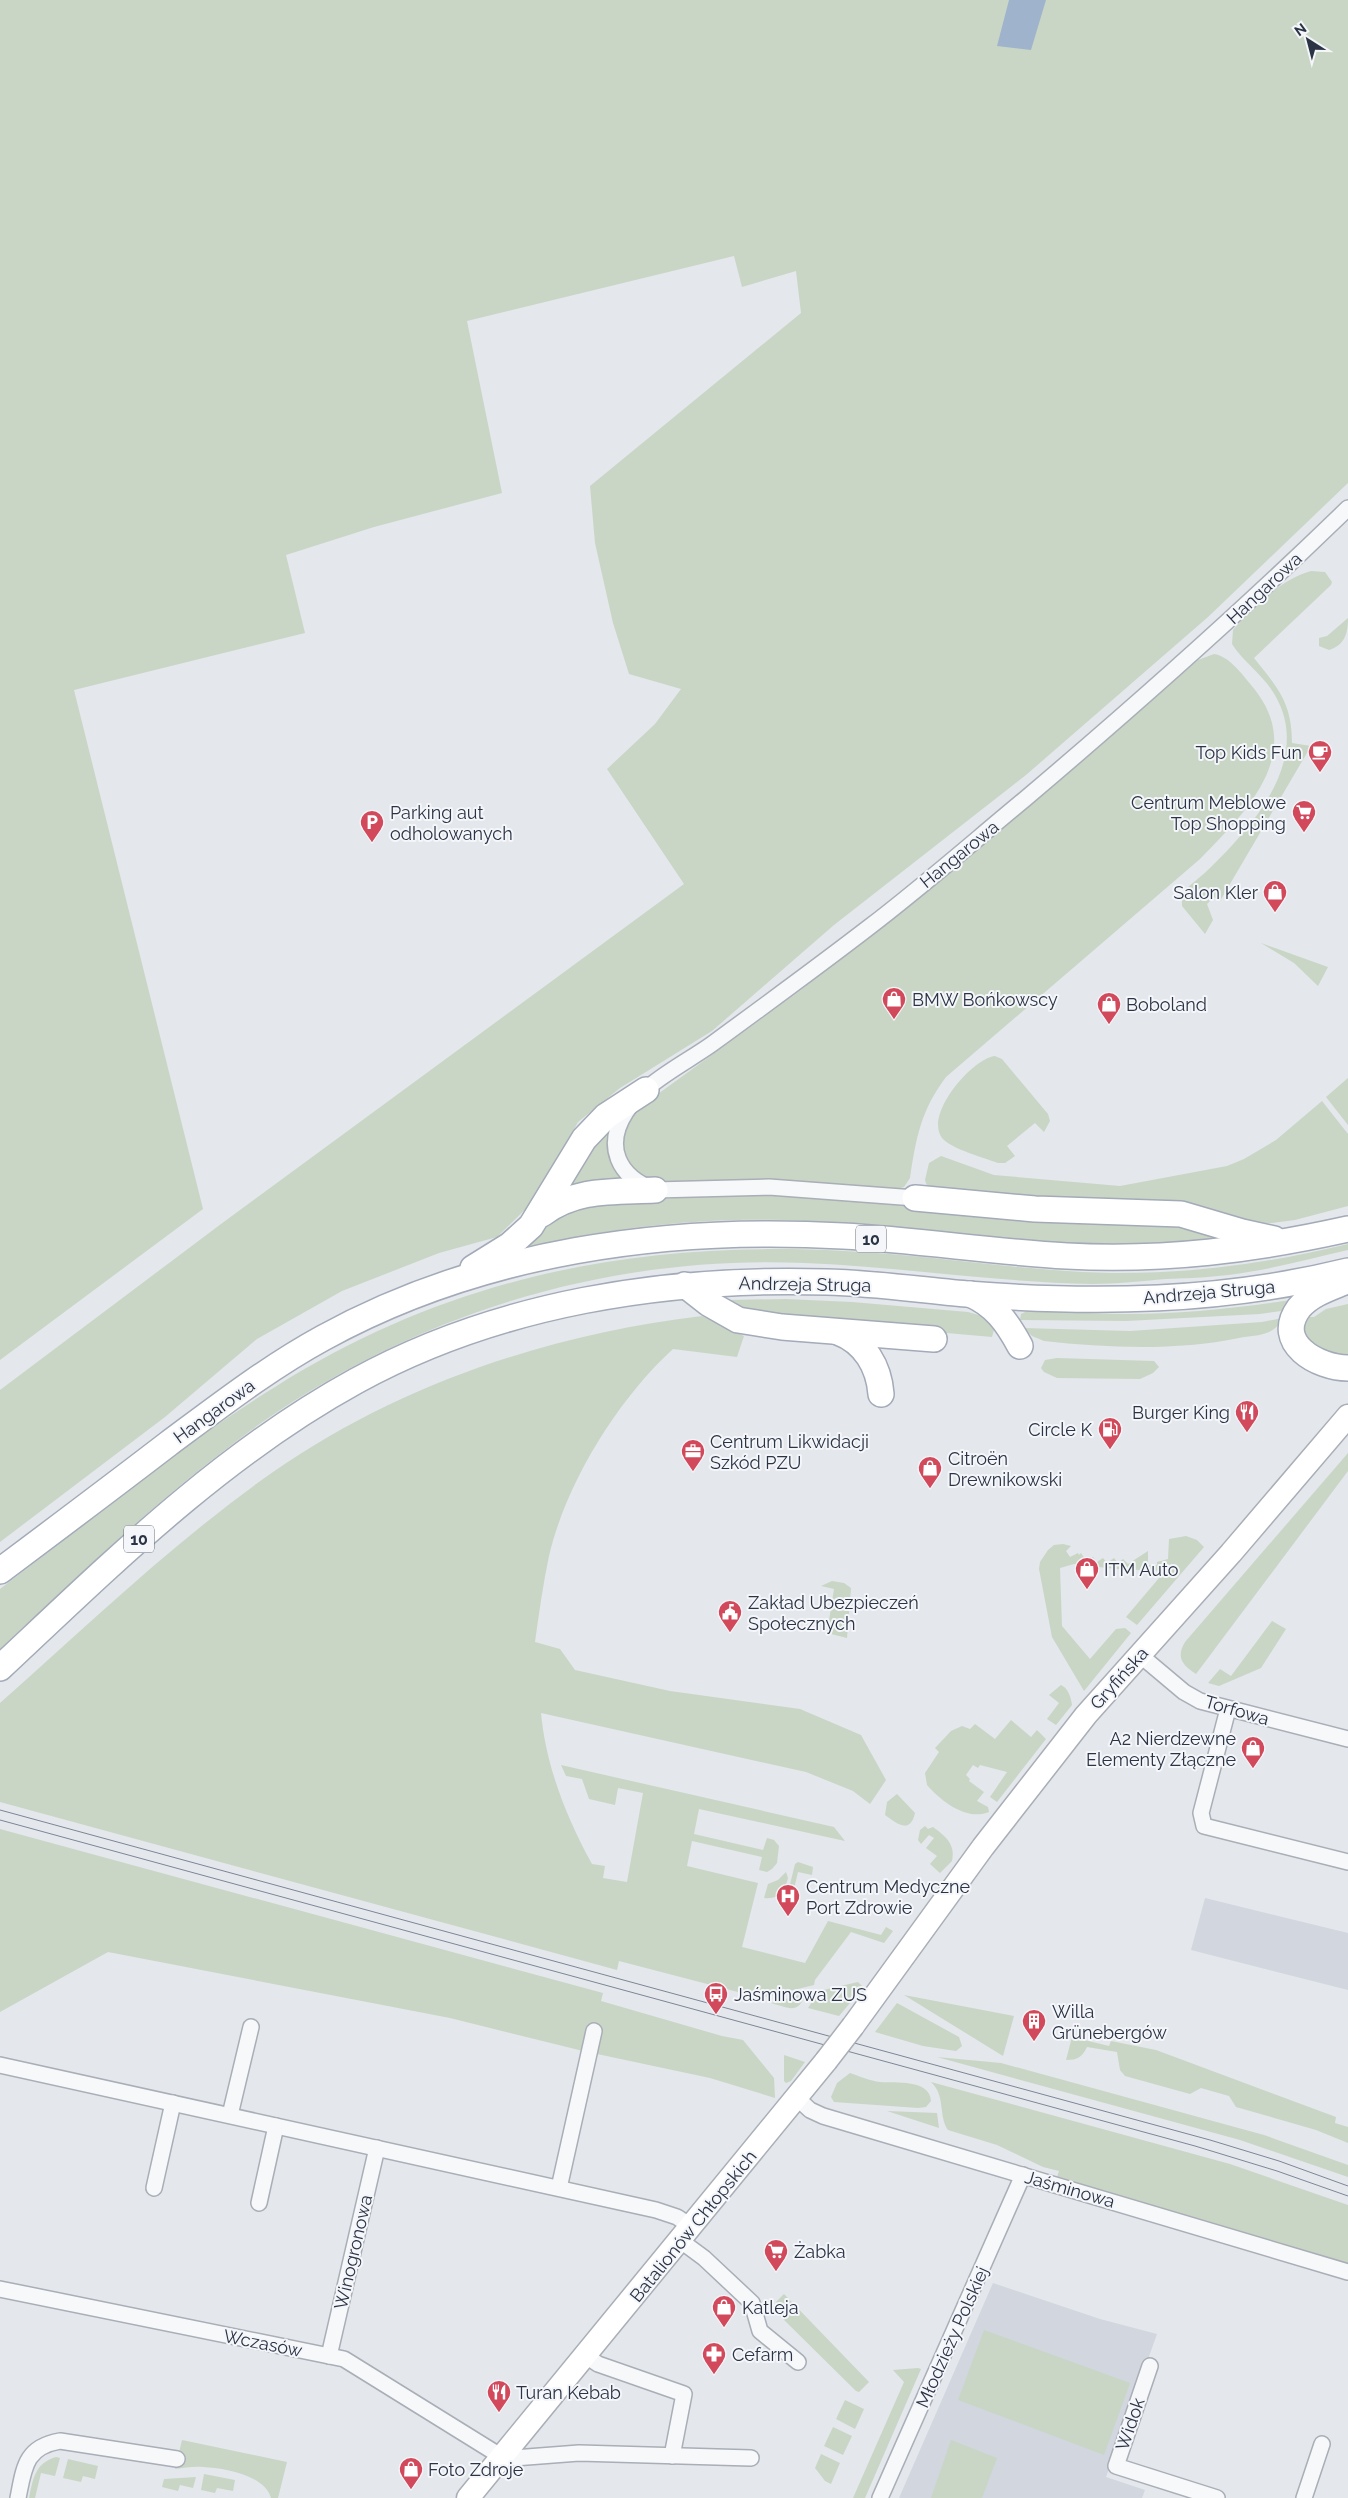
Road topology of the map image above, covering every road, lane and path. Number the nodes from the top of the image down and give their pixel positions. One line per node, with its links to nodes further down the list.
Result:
1 (1348, 508): 2 (street, Hangarowa)
2 (646, 1090): 3 (street, Hangarowa); 5 (main road)
3 (655, 1190): 4 (street); 5 (main road)
4 (915, 1198): 7 (main road)
5 (538, 1217): 10 (main road)
6 (1348, 1229): 7 (main road, 10)
7 (1299, 1240): 10 (main road, 10)
8 (1348, 1271): 12 (main road, Andrzeja Struga / 10)
9 (1348, 1281): 16 (main road)
10 (447, 1285): 19 (main road, Hangarowa / 10)
11 (685, 1285): 12 (main road, Andrzeja Struga / 10); 13 (main road); 21 (main road, Andrzeja Struga / 10)
12 (970, 1294): 15 (main road)
13 (836, 1330): 14 (main road); 17 (main road)
14 (934, 1339)
15 (1020, 1346)
16 (1348, 1368)
17 (881, 1394)
18 (1347, 1420): 20 (street, Gryfińska)
19 (0, 1571)
20 (1140, 1655): 22 (street, Torfowa); 25 (street, Gryfińska)
21 (0, 1668)
22 (1228, 1710): 23 (street, Torfowa); 24 (street)
23 (1348, 1739)
24 (1348, 1862)
25 (911, 1948): 29 (street, Batalionów Chłopskich, bridge)
26 (251, 2027): 31 (street)
27 (594, 2031): 36 (street)
28 (0, 2065): 30 (street)
29 (797, 2098): 34 (street, Jaśminowa); 38 (street, Batalionów Chłopskich)
30 (173, 2103): 31 (street); 35 (street)
31 (230, 2115): 32 (street)
32 (276, 2126): 33 (street); 37 (street)
33 (378, 2148): 36 (street); 41 (street, Winogronowa)
34 (1023, 2175): 39 (street, Jaśminowa); 52 (street, Młodzieży Polskiej)
35 (154, 2188)
36 (559, 2188): 38 (street)
37 (258, 2203)
38 (686, 2234): 42 (street, Batalionów Chłopskich); 43 (street)
39 (1348, 2272)
40 (0, 2290): 41 (street, Wczasów)
41 (330, 2356): 47 (street, Wczasów)
42 (586, 2356): 46 (street); 47 (street, Batalionów Chłopskich)
43 (798, 2362)
44 (1150, 2366): 53 (street, Widok)
45 (1322, 2444): 54 (street)
46 (672, 2456): 47 (street); 48 (street)
47 (502, 2457): 51 (street, Batalionów Chłopskich)
48 (751, 2458)
49 (177, 2460): 50 (street)
50 (18, 2498)
51 (468, 2498)
52 (880, 2498)
53 (1217, 2498)
54 (1304, 2498)

